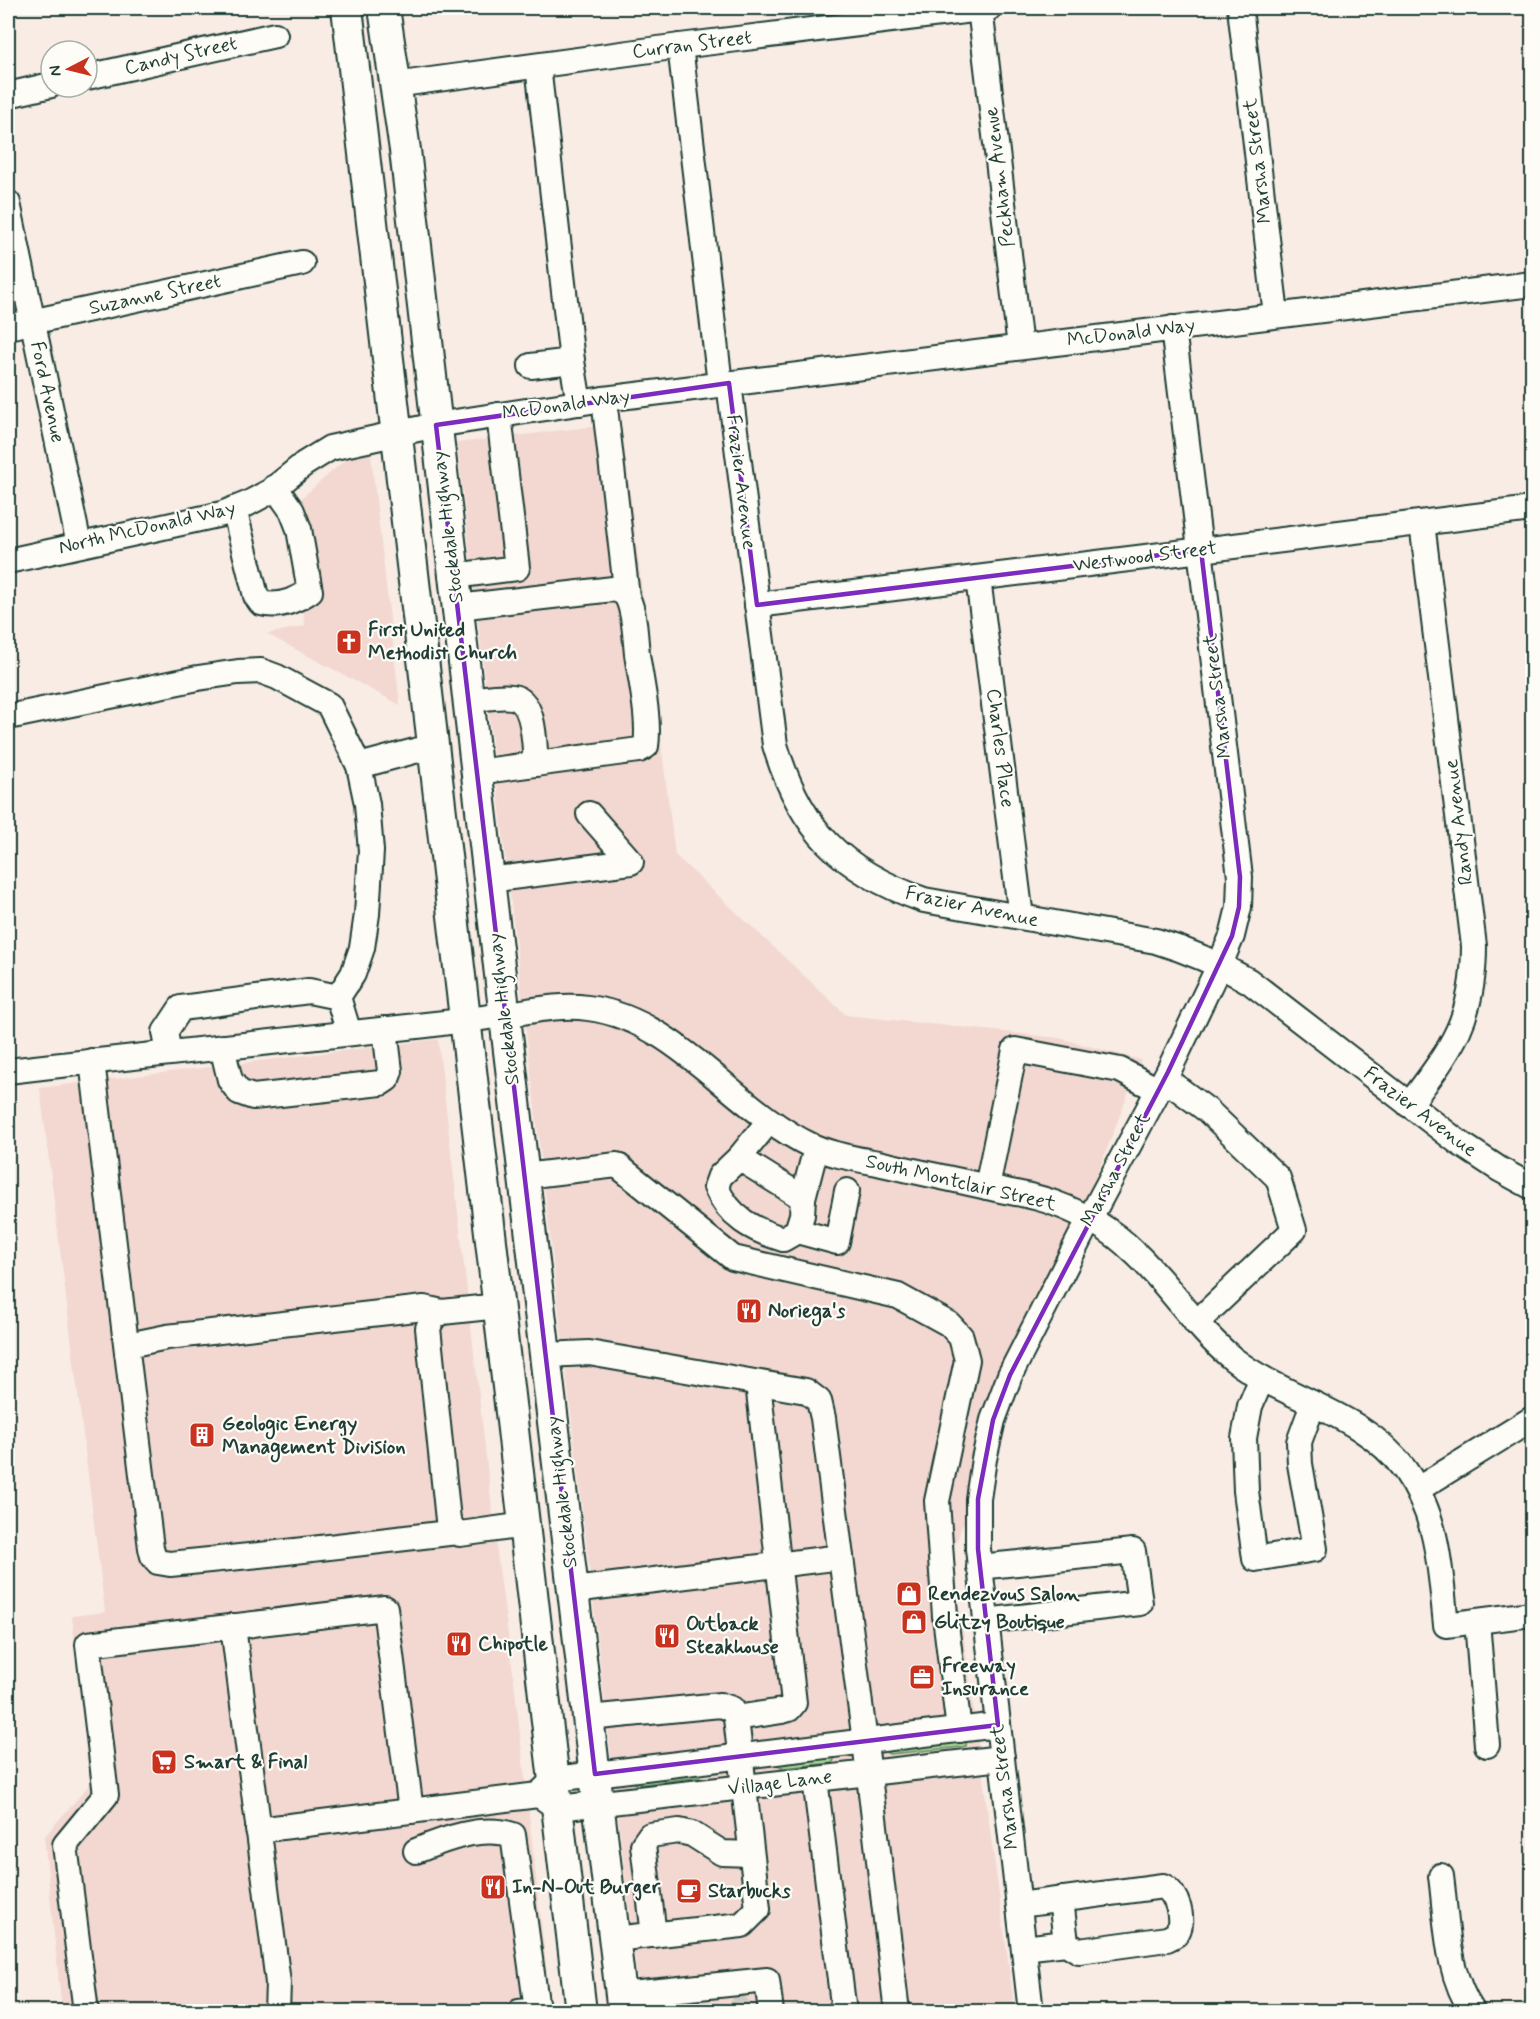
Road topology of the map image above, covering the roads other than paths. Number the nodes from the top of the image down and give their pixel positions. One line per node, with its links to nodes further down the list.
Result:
1 (347, 8): 26 (main road, Stockdale Highway)
2 (384, 8): 9 (main road, Stockdale Highway)
3 (983, 8): 6 (street, Curran Street); 19 (street, Peckham Avenue)
4 (1240, 8): 15 (street, Marsha Street)
5 (275, 35): 8 (street, Candy Street)
6 (680, 46): 7 (street, Curran Street); 22 (street, Frazier Avenue)
7 (538, 66): 9 (street, Curran Street); 20 (street)
8 (99, 74)
9 (394, 86): 26 (main road, Stockdale Highway)
10 (39, 88): 11 (street)
11 (8, 95)
12 (8, 203): 16 (street, Ford Avenue)
13 (302, 263): 16 (street, Suzanne Street)
14 (1533, 284): 15 (street, McDonald Way)
15 (1276, 315): 18 (street, McDonald Way)
16 (32, 321): 17 (street, Suzanne Street); 31 (street, Ford Avenue)
17 (8, 327)
18 (1173, 328): 19 (street, McDonald Way); 32 (street, Marsha Street)
19 (1020, 347): 22 (street, McDonald Way)
20 (572, 361): 21 (street); 24 (street)
21 (531, 366)
22 (724, 384): 23 (street, McDonald Way); 37 (street, Frazier Avenue)
23 (604, 399): 24 (street, McDonald Way); 36 (street)
24 (579, 403): 25 (street, McDonald Way)
25 (499, 415): 26 (street, McDonald Way); 34 (street)
26 (415, 429): 27 (street, North McDonald Way); 34 (main road, Stockdale Highway); 41 (main road, Stockdale Highway)
27 (275, 487): 28 (street, North McDonald Way); 28 (street)
28 (234, 509): 31 (street, North McDonald Way)
29 (1533, 509): 30 (street, Westwood Street)
30 (1422, 523): 32 (street, Westwood Street); 58 (street, Randy Avenue)
31 (79, 545): 33 (street, North McDonald Way)
32 (1201, 550): 35 (street, Westwood Street); 48 (street, Marsha Street)
33 (8, 561)
34 (454, 576): 38 (main road, Stockdale Highway)
35 (978, 578): 37 (street, Westwood Street); 47 (street, Charles Place)
36 (627, 597): 38 (street); 42 (street)
37 (757, 605): 47 (street, Frazier Avenue)
38 (458, 607): 39 (main road, Stockdale Highway)
39 (469, 700): 42 (street); 44 (main road, Stockdale Highway)
40 (8, 717): 43 (street)
41 (433, 746): 43 (street); 50 (main road, Stockdale Highway)
42 (536, 764): 44 (street)
43 (359, 766): 49 (street)
44 (477, 772): 46 (main road, Stockdale Highway)
45 (590, 813): 46 (street)
46 (489, 880): 50 (main road, Stockdale Highway)
47 (1021, 917): 48 (street, Frazier Avenue)
48 (1220, 964): 57 (street, Marsha Street); 58 (street, Frazier Avenue)
49 (338, 997): 52 (street); 54 (street)
50 (485, 1018): 51 (street, South Montclair Street); 59 (street, South Montclair Street); 62 (main road, Stockdale Highway); 69 (main road, Stockdale Highway)
51 (385, 1029): 52 (street, South Montclair Street); 53 (street)
52 (349, 1033): 53 (street, South Montclair Street)
53 (222, 1047): 54 (street, South Montclair Street)
54 (169, 1053): 55 (street, South Montclair Street)
55 (92, 1061): 56 (street, South Montclair Street); 72 (street)
56 (8, 1071)
57 (1162, 1085): 63 (street); 67 (street, Marsha Street); 71 (street)
58 (1409, 1105): 64 (street, Frazier Avenue)
59 (769, 1121): 60 (street, South Montclair Street); 61 (street)
60 (816, 1148): 63 (street, South Montclair Street); 66 (street)
61 (739, 1158): 66 (street); 68 (street)
62 (524, 1176): 73 (main road, Stockdale Highway); 92 (street)
63 (987, 1187): 67 (street, South Montclair Street)
64 (1533, 1187)
65 (847, 1191): 68 (street)
66 (803, 1198): 68 (street)
67 (1090, 1218): 71 (street, South Montclair Street); 83 (street, Marsha Street)
68 (796, 1231)
69 (500, 1306): 70 (street); 79 (main road, Stockdale Highway)
70 (435, 1320): 72 (street); 80 (street)
71 (1196, 1323): 74 (street, South Montclair Street)
72 (127, 1352): 80 (street)
73 (546, 1355): 75 (street); 84 (main road, Stockdale Highway)
74 (1262, 1378): 76 (street, South Montclair Street); 76 (street)
75 (758, 1383): 81 (street); 82 (street)
76 (1313, 1404): 78 (street, South Montclair Street)
77 (1533, 1419): 78 (street)
78 (1418, 1489): 87 (street, South Montclair Street)
79 (525, 1525): 80 (street); 101 (main road, Stockdale Highway)
80 (453, 1526)
81 (841, 1557): 82 (street); 93 (street)
82 (778, 1565): 84 (street); 90 (street)
83 (980, 1567): 86 (street, Marsha Street); 86 (street)
84 (573, 1590): 89 (main road, Stockdale Highway)
85 (1533, 1614): 87 (street)
86 (985, 1621): 91 (street, Marsha Street)
87 (1477, 1621): 94 (street)
88 (233, 1626): 103 (street); 104 (street); 115 (street)
89 (589, 1718): 90 (street); 98 (main road, Stockdale Highway)
90 (736, 1718): 95 (street)
91 (998, 1725): 92 (street); 96 (street, Marsha Street)
92 (959, 1730): 93 (street)
93 (865, 1742): 95 (street); 97 (street)
94 (1487, 1745)
95 (740, 1756): 98 (street); 100 (street)
96 (1002, 1758): 97 (street, Village Lane); 109 (street, Marsha Street)
97 (869, 1773): 99 (street, Village Lane); 121 (street)
98 (595, 1774): 101 (street); 102 (main road, Stockdale Highway)
99 (815, 1779): 100 (street, Village Lane); 120 (street)
100 (743, 1787): 102 (street, Village Lane); 106 (street)
101 (550, 1794): 102 (street, Village Lane); 103 (street); 118 (main road, Stockdale Highway)
102 (598, 1804): 111 (main road, Stockdale Highway)
103 (411, 1811): 104 (street)
104 (258, 1830): 116 (street)
105 (416, 1851): 117 (street)
106 (751, 1854): 110 (street); 110 (street)
107 (1441, 1876): 123 (street)
108 (1061, 1899): 109 (street); 112 (street); 112 (street)
109 (1019, 1905): 113 (street, Marsha Street)
110 (654, 1935): 111 (street)
111 (614, 1939): 114 (main road, Stockdale Highway)
112 (1066, 1943): 113 (street)
113 (1024, 1948): 122 (street, Marsha Street)
114 (622, 2003): 119 (street)
115 (86, 2012)
116 (277, 2012)
117 (519, 2012)
118 (580, 2012)
119 (771, 2012)
120 (844, 2012)
121 (897, 2012)
122 (1031, 2012)
123 (1473, 2012)

